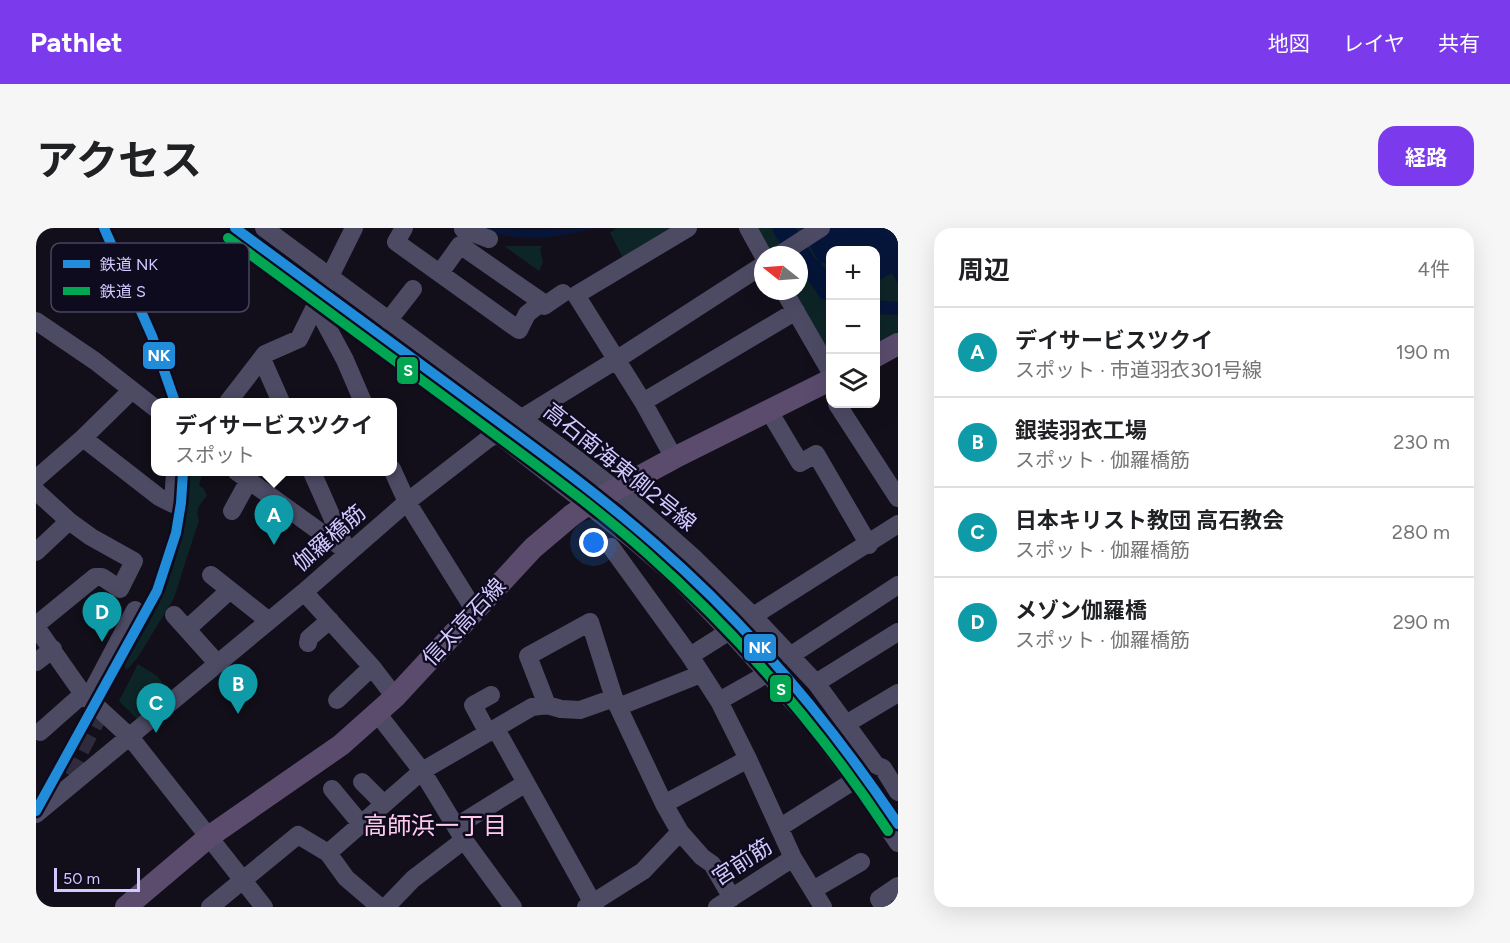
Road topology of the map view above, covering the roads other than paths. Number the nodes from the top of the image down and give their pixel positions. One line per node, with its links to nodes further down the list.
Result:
1 (354, 228): 13 (street)
2 (404, 228): 12 (street)
3 (688, 228): 25 (street)
4 (748, 228): 9 (street)
5 (821, 228): 10 (street)
6 (264, 229): 13 (street, 高石南海東側2号線)
7 (462, 234): 8 (street); 12 (street); 17 (street)
8 (489, 239)
9 (758, 246)
10 (794, 246)
11 (754, 271): 25 (street, 伽羅橋筋)
12 (440, 273): 17 (street)
13 (330, 278): 18 (street); 21 (street, 高石南海東側2号線)
14 (413, 289): 21 (street)
15 (563, 293): 17 (street)
16 (789, 300): 19 (street)
17 (542, 302)
18 (317, 304): 24 (street); 31 (street); 37 (street)
19 (796, 311): 26 (street); 32 (street)
20 (36, 321): 28 (street)
21 (388, 321): 36 (street, 高石南海東側2号線)
22 (898, 344): 23 (main road)
23 (880, 354)
24 (262, 359): 29 (street); 30 (street)
25 (616, 360): 32 (street); 36 (street, 伽羅橋筋)
26 (826, 376)
27 (826, 383): 35 (main road, 信太高石線)
28 (132, 390): 33 (street); 38 (street)
29 (231, 398)
30 (279, 398)
31 (361, 398)
32 (643, 402): 39 (street)
33 (151, 404)
34 (840, 408): 47 (street)
35 (769, 411): 39 (main road, 信太高石線); 53 (street)
36 (519, 418): 37 (street, 伽羅橋筋); 45 (street, 高石南海東側2号線)
37 (496, 434): 48 (street, 伽羅橋筋); 49 (street)
38 (83, 438): 40 (street); 44 (street)
39 (674, 458): 45 (main road, 信太高石線)
40 (175, 476)
41 (243, 476): 50 (street); 56 (street)
42 (314, 476): 56 (street)
43 (396, 476): 48 (street)
44 (36, 478)
45 (615, 490): 49 (main road, 信太高石線); 64 (street, 高石南海東側2号線)
46 (36, 491): 51 (street)
47 (898, 498)
48 (407, 502): 56 (street, 伽羅橋筋); 62 (street)
49 (587, 504): 62 (main road, 信太高石線); 69 (street)
50 (232, 511)
51 (69, 521): 55 (street); 67 (street)
52 (898, 525): 53 (street)
53 (869, 545): 64 (street)
54 (610, 547): 73 (street)
55 (36, 552)
56 (348, 552): 60 (street, 伽羅橋筋)
57 (211, 575): 59 (street)
58 (898, 585): 74 (street)
59 (230, 590): 66 (street); 68 (street)
60 (304, 592): 65 (street); 66 (street, 伽羅橋筋)
61 (135, 610): 83 (street)
62 (475, 611): 84 (main road, 信太高石線)
63 (174, 615): 68 (street)
64 (753, 616): 69 (street); 74 (street, 高石南海東側2号線)
65 (330, 620): 71 (street); 77 (street)
66 (268, 621): 76 (street, 伽羅橋筋)
67 (36, 626): 72 (street)
68 (187, 629): 76 (street)
69 (729, 631): 73 (street); 110 (street)
70 (898, 632): 80 (street)
71 (308, 643)
72 (52, 649): 75 (street); 83 (street)
73 (690, 656): 78 (street)
74 (790, 656): 80 (street, 高石南海東側2号線)
75 (36, 662)
76 (218, 663): 93 (street, 伽羅橋筋)
77 (372, 668): 84 (street); 85 (street)
78 (700, 674): 86 (street); 87 (street)
79 (758, 679): 86 (street)
80 (816, 683): 90 (street, 高石南海東側2号線)
81 (898, 693): 90 (street)
82 (491, 695): 91 (street)
83 (86, 697): 92 (street); 93 (street)
84 (395, 697): 89 (main road, 信太高石線)
85 (337, 700)
86 (719, 701): 94 (street)
87 (616, 702): 88 (street); 88 (street); 103 (street)
88 (547, 705): 91 (street)
89 (377, 713): 96 (street); 109 (main road, 信太高石線)
90 (846, 724): 95 (street, 高石南海東側2号線)
91 (492, 731): 96 (street); 98 (street)
92 (40, 732)
93 (130, 737): 104 (street, 伽羅橋筋); 109 (street)
94 (748, 759): 103 (street); 106 (street)
95 (890, 763): 101 (street, 高石南海東側2号線)
96 (422, 771): 102 (street); 108 (street)
97 (362, 782): 102 (street)
98 (526, 783): 108 (street); 118 (street)
99 (847, 785): 106 (street)
100 (332, 789): 105 (street)
101 (898, 792)
102 (384, 804): 105 (street)
103 (664, 804): 107 (street)
104 (36, 814)
105 (361, 824): 111 (street)
106 (779, 828): 112 (street)
107 (680, 832): 117 (street); 118 (street)
108 (461, 833): 123 (street); 124 (street)
109 (210, 836): 114 (street); 119 (main road, 信太高石線)
110 (898, 843)
111 (328, 853): 114 (street); 122 (street)
112 (793, 858): 116 (street); 117 (street, 宮前筋)
113 (861, 862): 116 (street)
114 (243, 880): 120 (street); 121 (street)
115 (898, 886): 126 (street)
116 (813, 890): 125 (street)
117 (736, 901)
118 (591, 906)
119 (126, 907)
120 (210, 907)
121 (264, 907)
122 (380, 907)
123 (386, 907)
124 (513, 907)
125 (823, 907)
126 (884, 907)

